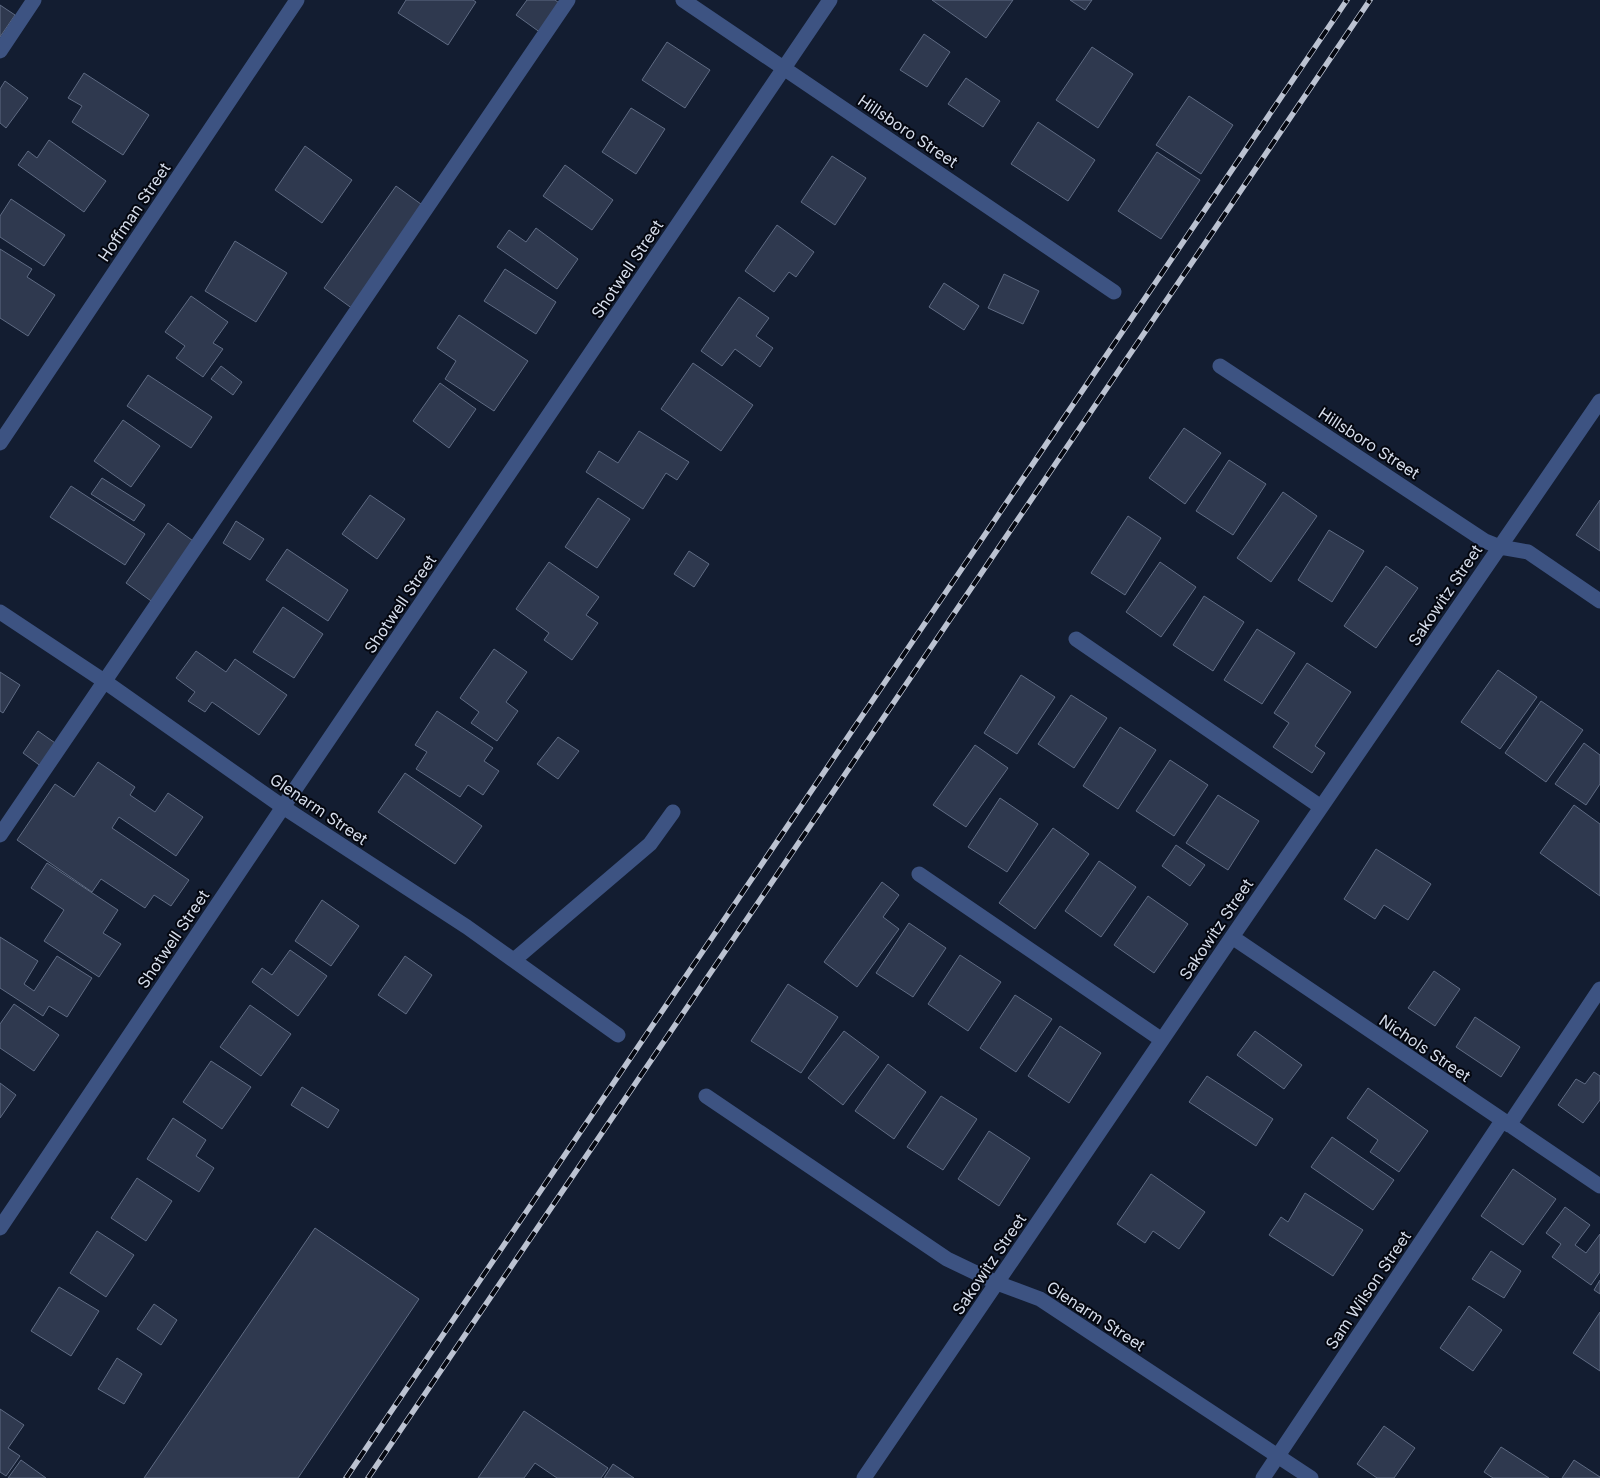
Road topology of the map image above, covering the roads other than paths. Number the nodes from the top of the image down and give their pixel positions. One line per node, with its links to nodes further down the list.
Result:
1 (34, 0): 6 (street)
2 (297, 0): 11 (street, Hoffman Street)
3 (568, 0): 16 (street)
4 (683, 0): 7 (street, Hillsboro Street)
5 (830, 0): 7 (street, Shotwell Street)
6 (0, 51)
7 (784, 69): 8 (street, Hillsboro Street); 17 (street, Shotwell Street)
8 (1114, 292)
9 (1220, 366): 12 (street, Hillsboro Street)
10 (1600, 402): 12 (street, Sakowitz Street)
11 (0, 443)
12 (1500, 546): 13 (street, Hillsboro Street); 18 (street, Sakowitz Street)
13 (1600, 601)
14 (0, 612): 16 (street, Glenarm Street)
15 (1076, 640): 18 (street)
16 (104, 681): 17 (street, Glenarm Street); 20 (street)
17 (283, 807): 23 (street, Glenarm Street); 30 (street, Shotwell Street)
18 (1321, 807): 22 (street, Sakowitz Street)
19 (673, 812): 23 (street)
20 (0, 835)
21 (918, 874): 26 (street)
22 (1232, 937): 26 (street, Sakowitz Street); 28 (street, Nichols Street)
23 (514, 960): 25 (street, Glenarm Street)
24 (1600, 989): 28 (street, Sam Wilson Street)
25 (618, 1035)
26 (1162, 1040): 31 (street, Sakowitz Street)
27 (706, 1096): 31 (street, Glenarm Street)
28 (1505, 1123): 29 (street, Nichols Street); 32 (street, Sam Wilson Street)
29 (1600, 1186)
30 (0, 1228)
31 (997, 1284): 32 (street, Glenarm Street); 33 (street, Sakowitz Street)
32 (1278, 1456): 34 (street, Sam Wilson Street); 35 (street, Glenarm Street)
33 (864, 1478)
34 (1263, 1478)
35 (1311, 1478)

